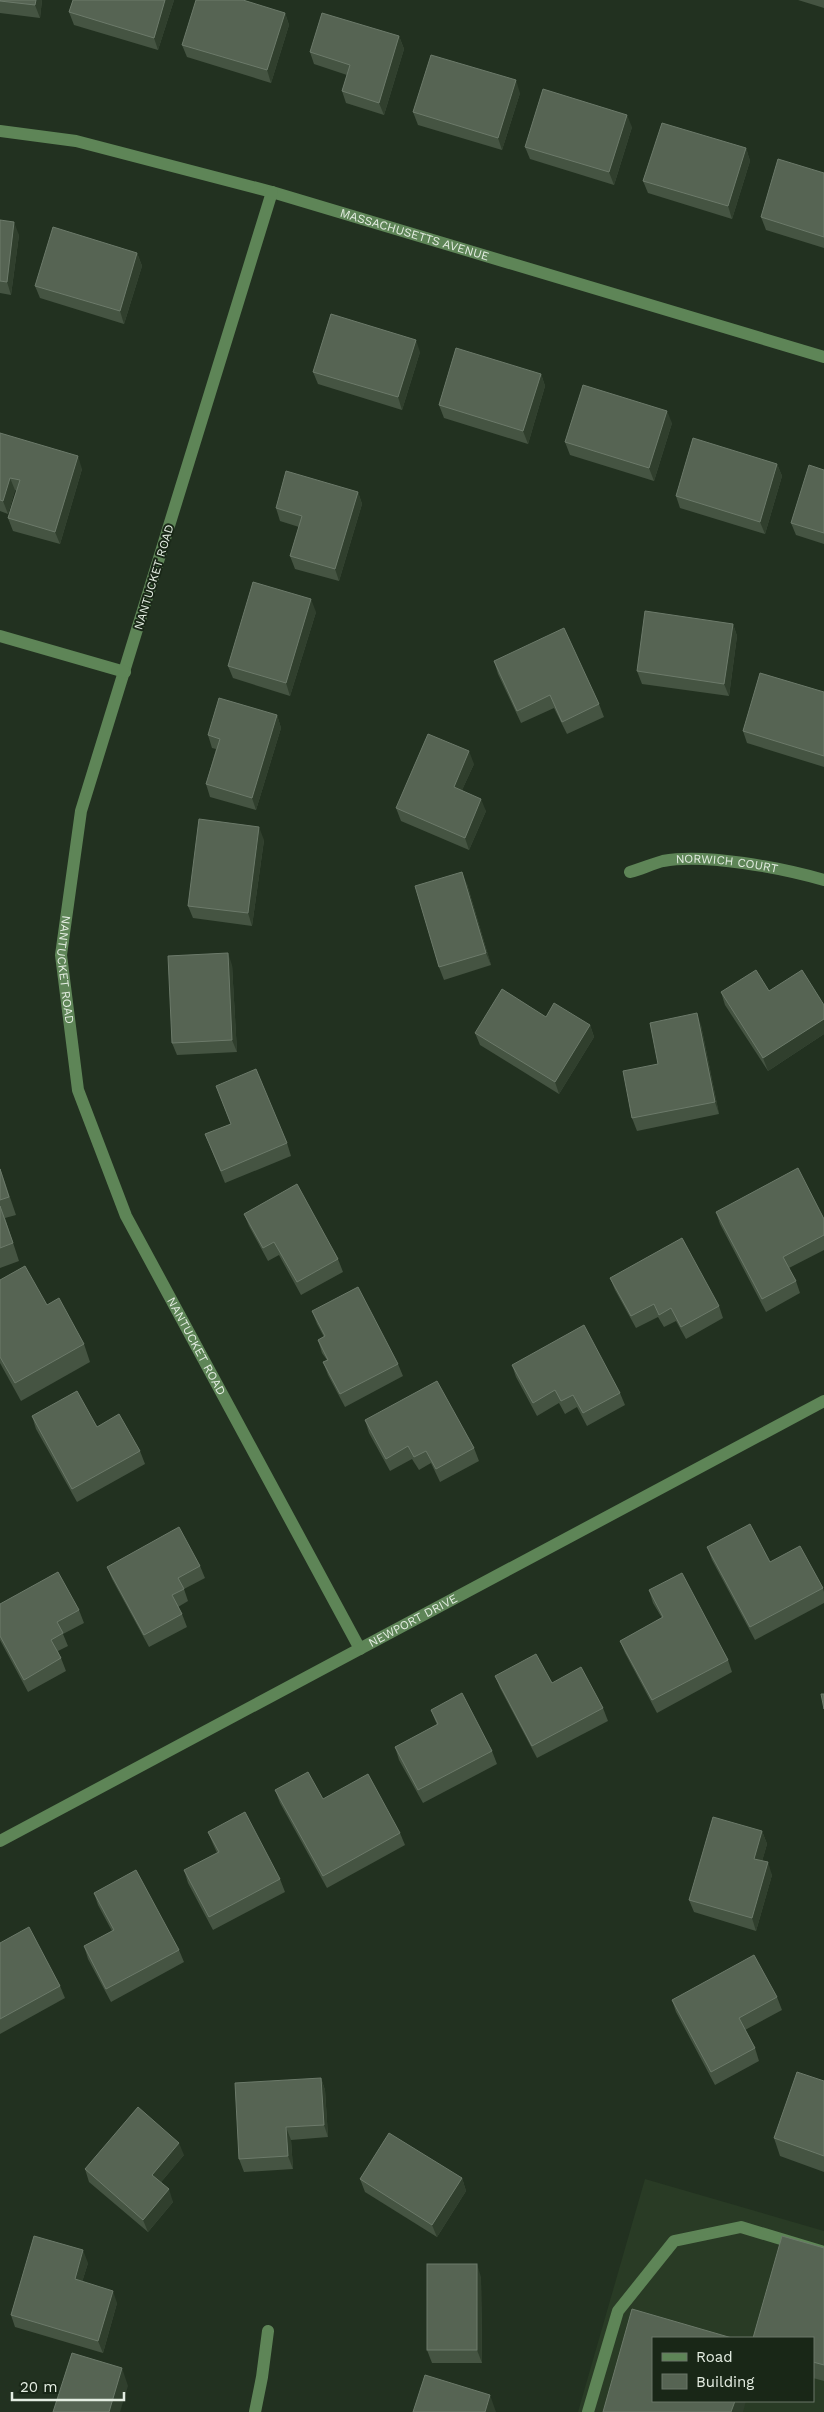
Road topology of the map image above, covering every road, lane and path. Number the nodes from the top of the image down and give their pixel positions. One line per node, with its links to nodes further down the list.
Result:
1 (0, 131): 2 (street, MASSACHUSETTS AVENUE)
2 (272, 192): 3 (street, MASSACHUSETTS AVENUE); 5 (street, NANTUCKET ROAD)
3 (824, 356)
4 (0, 636): 5 (street)
5 (125, 672): 9 (street, NANTUCKET ROAD)
6 (630, 872): 7 (street, NORWICH COURT)
7 (824, 880)
8 (824, 1401): 9 (street, NEWPORT DRIVE)
9 (360, 1649): 10 (street, NEWPORT DRIVE)
10 (0, 1841)
11 (824, 2252): 14 (street)
12 (268, 2331): 13 (street)
13 (255, 2412)
14 (588, 2412)

